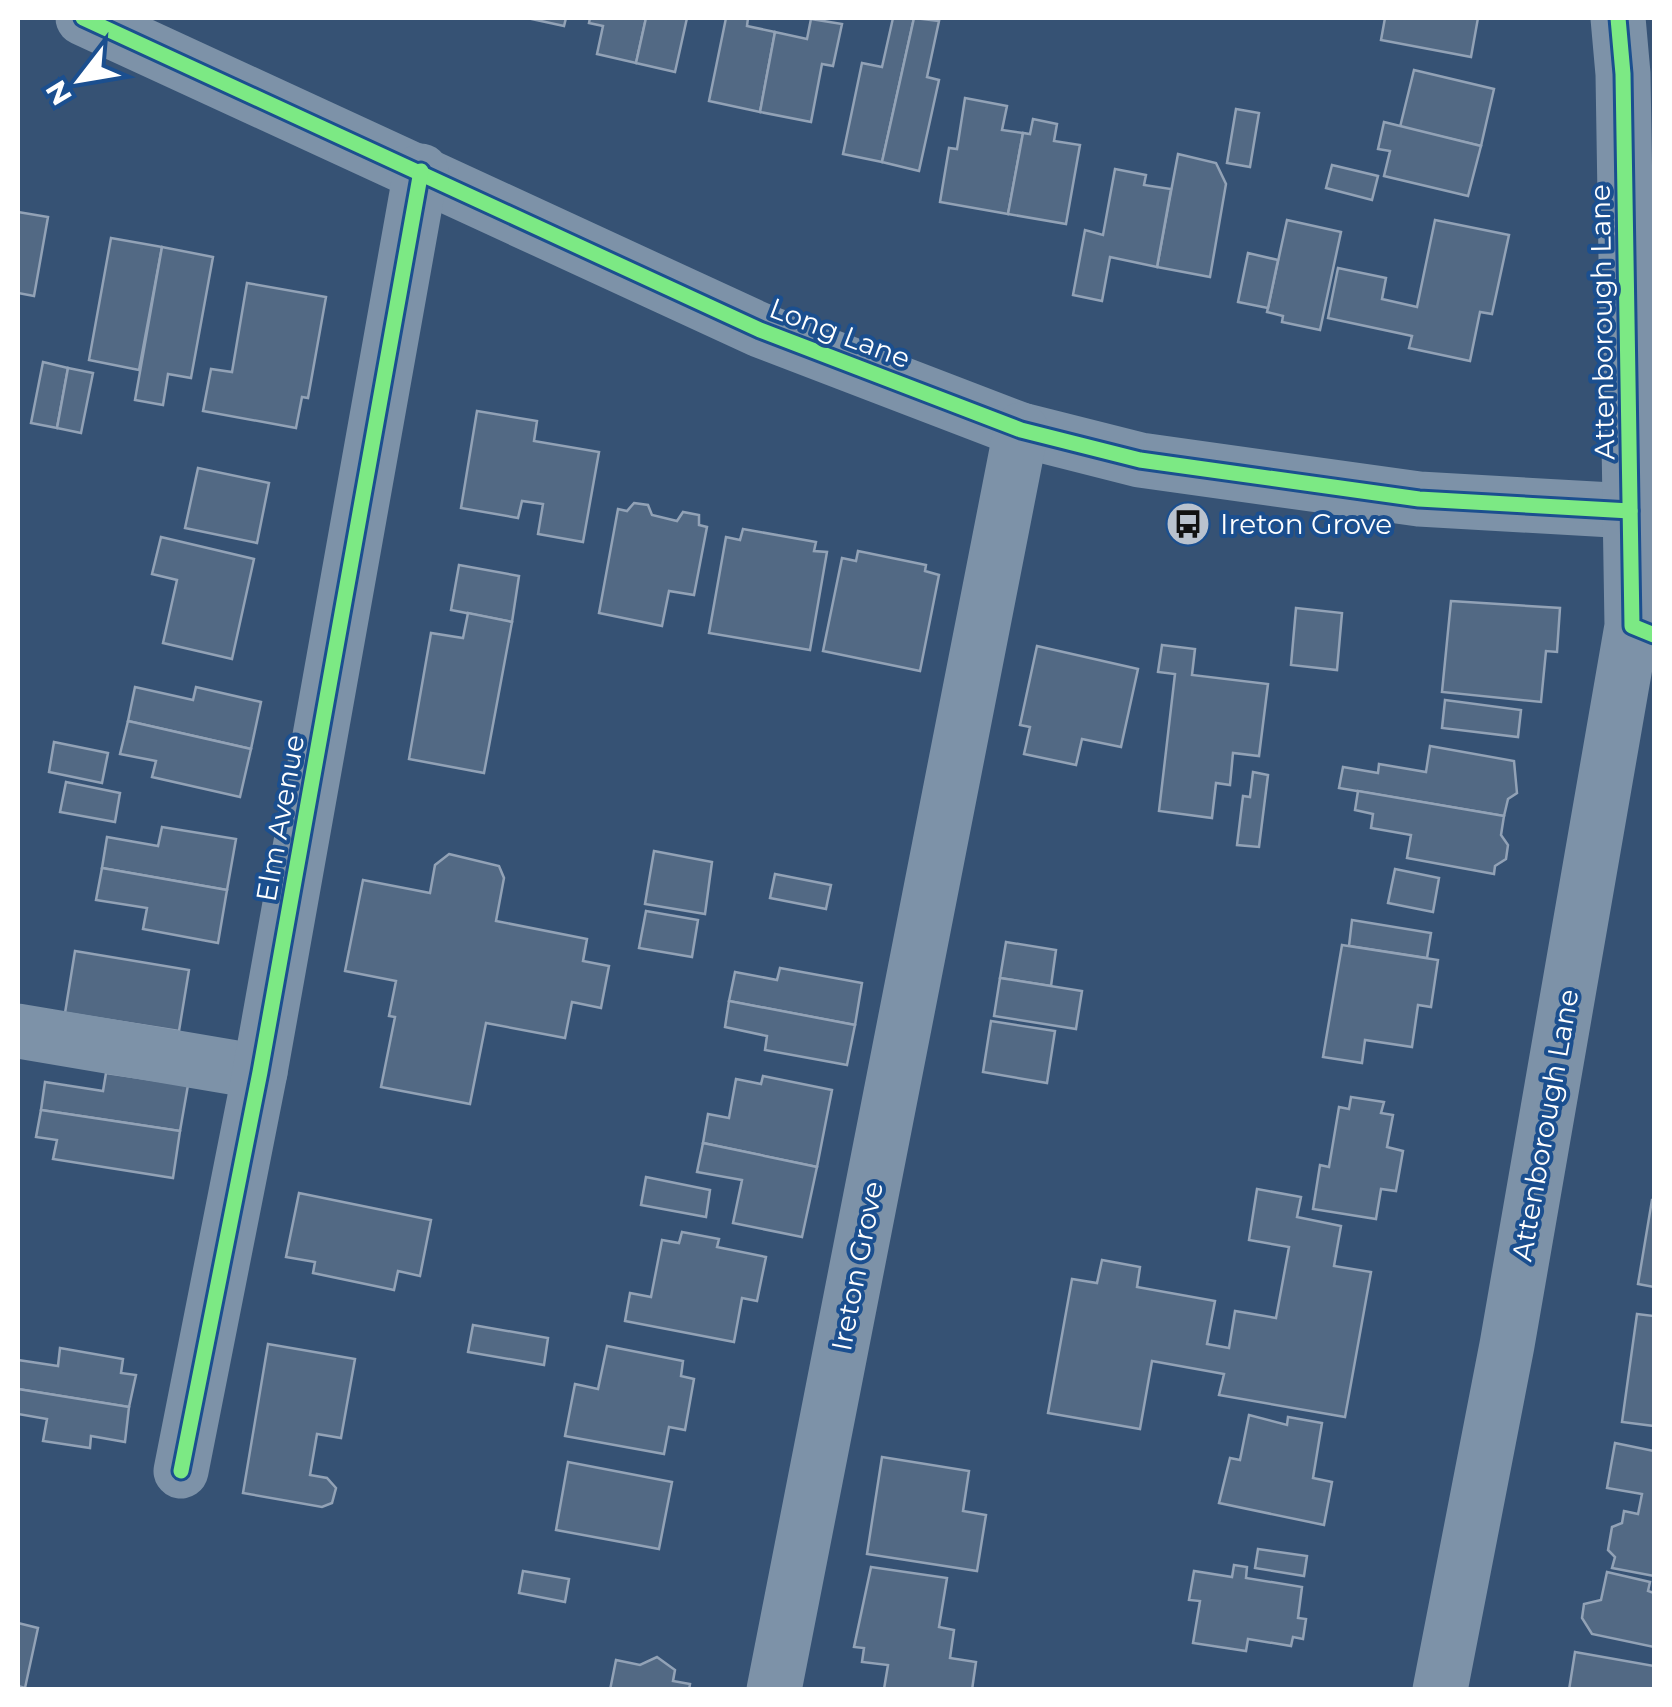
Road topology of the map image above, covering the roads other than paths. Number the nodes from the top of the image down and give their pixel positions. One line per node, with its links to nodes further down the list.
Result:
1 (83, 18): 3 (street, Long Lane)
2 (1618, 18): 5 (street, Attenborough Lane)
3 (421, 171): 4 (street, Long Lane); 8 (street, Elm Avenue)
4 (1021, 430): 5 (street, Long Lane); 10 (street, Ireton Grove)
5 (1630, 512): 6 (street, Attenborough Lane)
6 (1643, 630): 11 (street, Attenborough Lane)
7 (18, 1031): 8 (street)
8 (260, 1072): 9 (street, Elm Avenue)
9 (182, 1472)
10 (774, 1690)
11 (1440, 1690)

